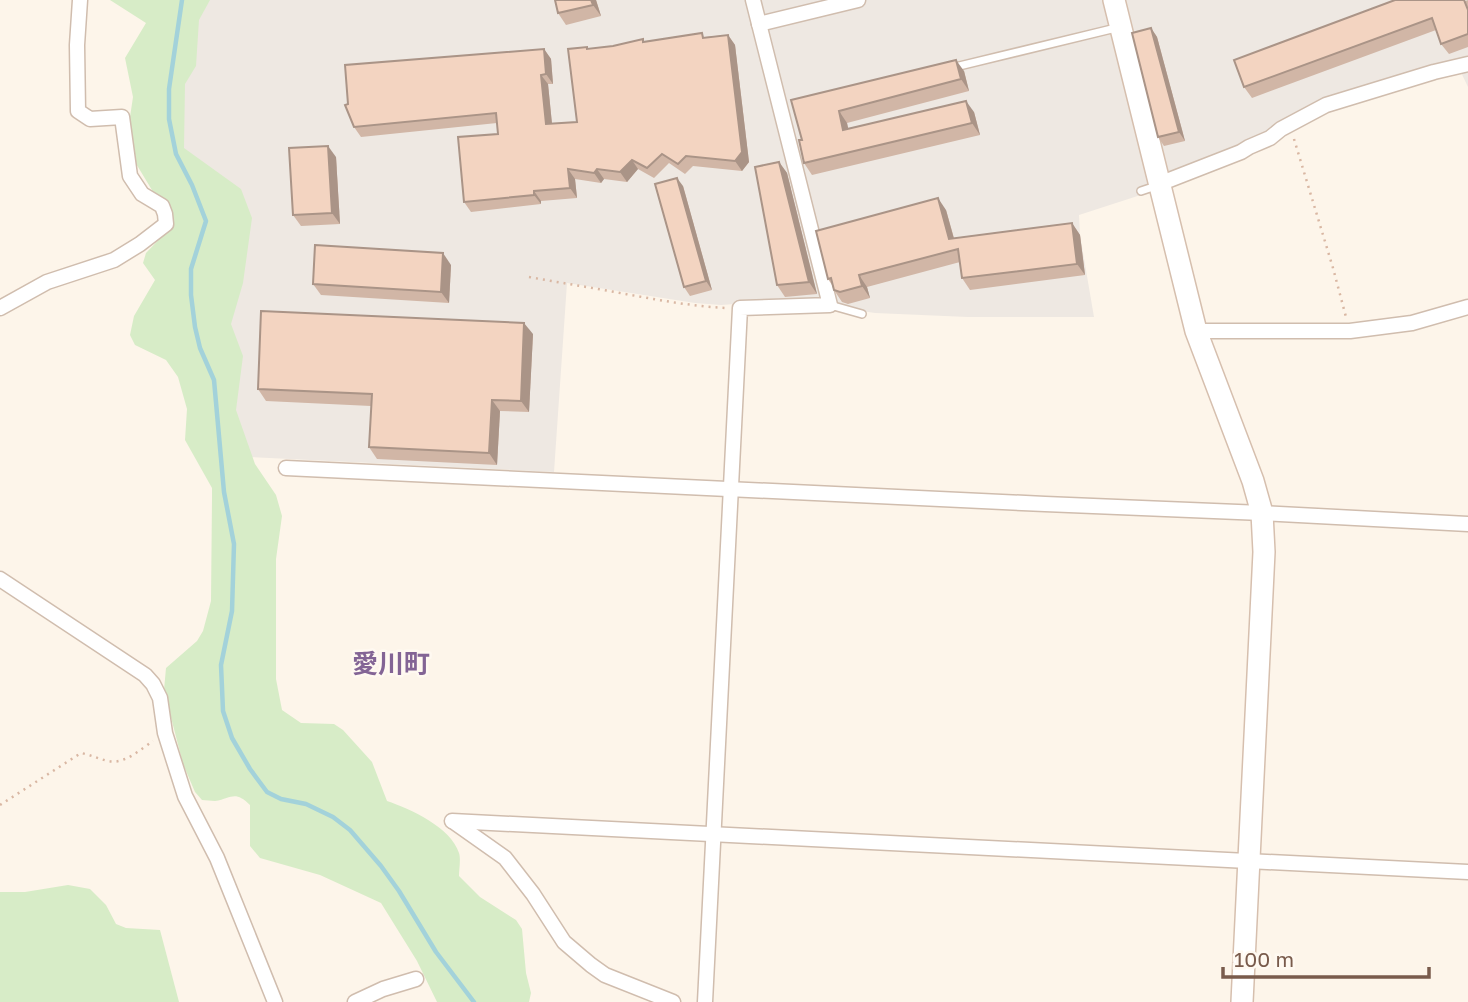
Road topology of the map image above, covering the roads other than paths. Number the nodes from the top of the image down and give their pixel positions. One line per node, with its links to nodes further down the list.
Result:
1 (80, 0): 12 (street)
2 (753, 0): 5 (street)
3 (858, 0): 5 (street)
4 (1114, 0): 6 (street)
5 (759, 24): 10 (street)
6 (1120, 27): 8 (lane); 9 (street)
7 (1468, 64): 9 (street)
8 (944, 69)
9 (1150, 188): 14 (street)
10 (830, 305): 13 (lane); 16 (street)
11 (1468, 307): 14 (street)
12 (0, 308)
13 (862, 314)
14 (1196, 331): 17 (street)
15 (286, 468): 16 (street)
16 (731, 488): 17 (street); 20 (street)
17 (1262, 513): 18 (street); 21 (street)
18 (1468, 524)
19 (0, 579): 24 (street)
20 (714, 835): 21 (street); 26 (street); 27 (street)
21 (1249, 862): 22 (street); 28 (street)
22 (1468, 872)
23 (416, 979): 25 (street)
24 (275, 1002)
25 (355, 1002)
26 (673, 1002)
27 (705, 1002)
28 (1242, 1002)

